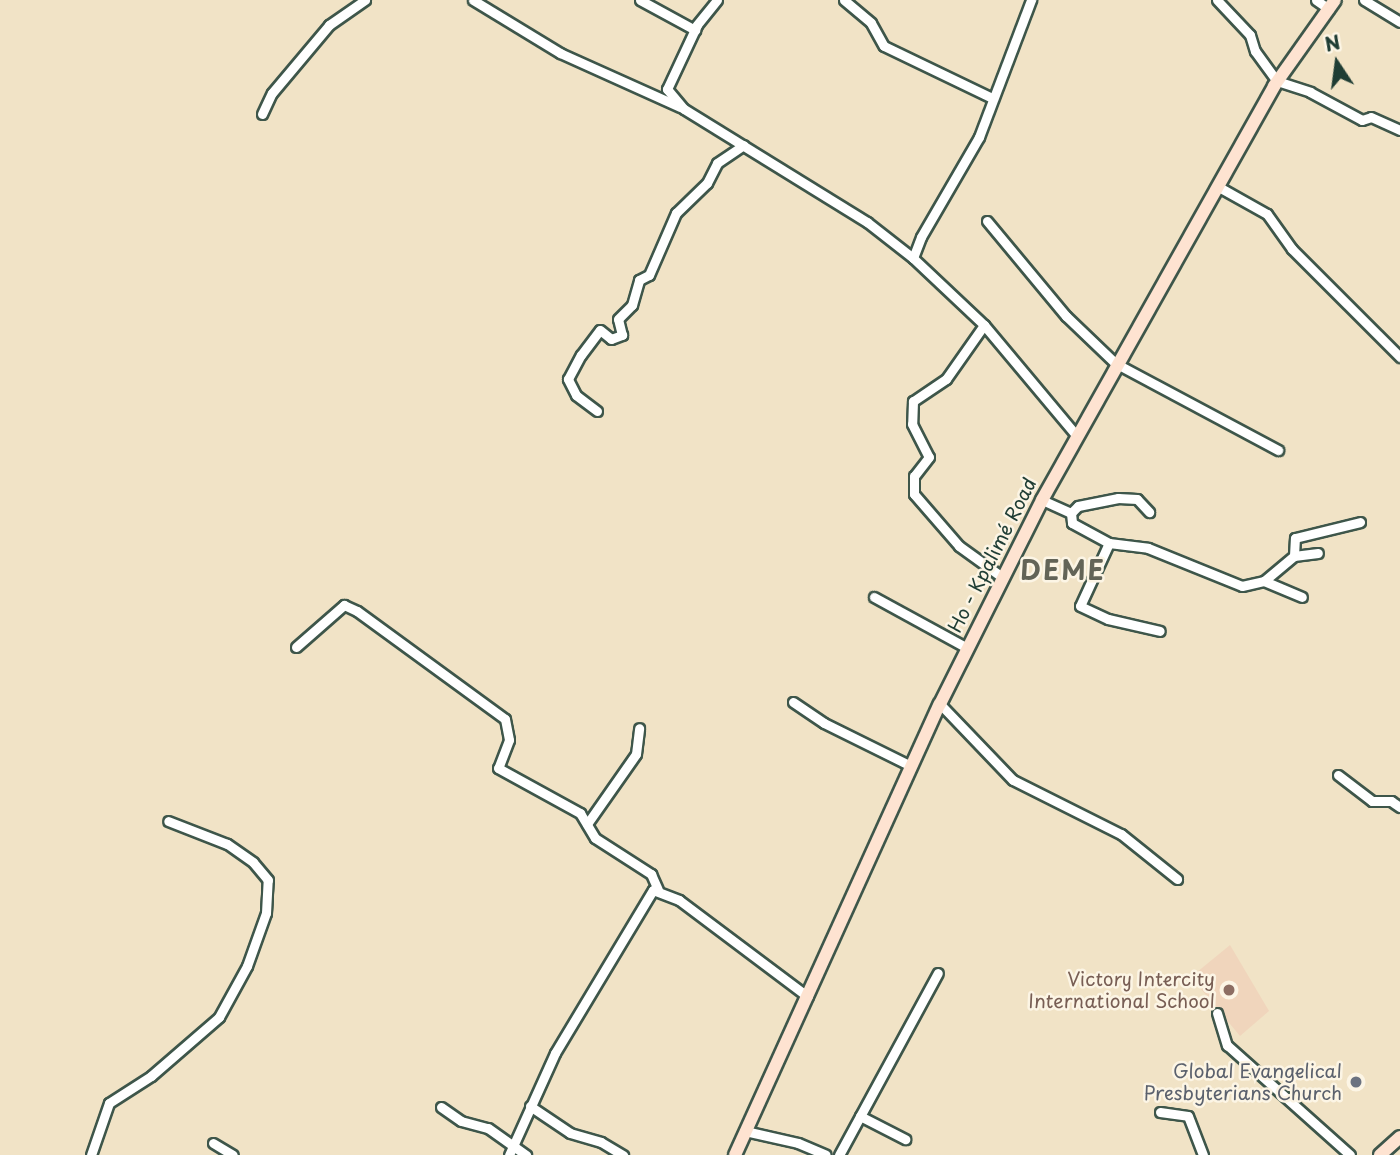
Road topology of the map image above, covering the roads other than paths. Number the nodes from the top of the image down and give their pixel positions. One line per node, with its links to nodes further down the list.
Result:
1 (365, 0): 16 (street)
2 (473, 0): 15 (street)
3 (640, 0): 12 (street)
4 (716, 0): 12 (street)
5 (844, 0): 14 (street)
6 (1031, 0): 14 (street)
7 (1217, 0): 13 (street)
8 (1316, 0): 10 (street)
9 (1364, 0): 11 (street)
10 (1332, 4): 13 (main road, Ho - Kpalimé Road)
11 (1400, 22)
12 (695, 30): 15 (street)
13 (1278, 82): 17 (street); 19 (main road, Ho - Kpalimé Road)
14 (992, 98): 21 (street)
15 (684, 109): 18 (street)
16 (262, 114)
17 (1400, 130)
18 (744, 145): 21 (street); 25 (street)
19 (1217, 186): 23 (street); 24 (main road, Ho - Kpalimé Road)
20 (987, 221): 24 (street)
21 (913, 258): 22 (street)
22 (984, 325): 26 (street); 35 (street)
23 (1400, 357)
24 (1115, 363): 26 (main road, Ho - Kpalimé Road); 27 (street)
25 (597, 411)
26 (1076, 435): 28 (main road, Ho - Kpalimé Road)
27 (1278, 450)
28 (1042, 500): 30 (street); 35 (main road, Ho - Kpalimé Road)
29 (1149, 512): 30 (street)
30 (1071, 513): 32 (street)
31 (1360, 522): 34 (street)
32 (1109, 543): 36 (street); 39 (street)
33 (1318, 553): 34 (street)
34 (1294, 556): 36 (street)
35 (1002, 577): 41 (main road, Ho - Kpalimé Road)
36 (1264, 582): 38 (street)
37 (874, 597): 41 (street)
38 (1302, 597)
39 (1160, 631)
40 (296, 647): 49 (street)
41 (967, 648): 43 (main road, Ho - Kpalimé Road)
42 (793, 702): 45 (street)
43 (940, 704): 45 (main road, Ho - Kpalimé Road); 50 (street)
44 (639, 728): 49 (street)
45 (911, 766): 53 (main road, Ho - Kpalimé Road)
46 (1338, 775): 47 (street)
47 (1400, 807)
48 (168, 821): 64 (street)
49 (587, 824): 51 (street)
50 (1177, 879)
51 (659, 890): 53 (street); 55 (street)
52 (938, 973): 58 (street)
53 (808, 997): 59 (main road, Ho - Kpalimé Road)
54 (1217, 1013): 73 (street)
55 (530, 1105): 63 (street); 68 (street)
56 (441, 1107): 63 (street)
57 (1160, 1112): 72 (street)
58 (860, 1116): 61 (street); 71 (street)
59 (745, 1132): 69 (main road, Ho - Kpalimé Road); 70 (street)
60 (1400, 1137): 74 (main road)
61 (905, 1139)
62 (213, 1143): 65 (street)
63 (514, 1143): 66 (street); 67 (street)
64 (91, 1155)
65 (233, 1155)
66 (509, 1155)
67 (526, 1155)
68 (623, 1155)
69 (735, 1155)
70 (825, 1155)
71 (839, 1155)
72 (1203, 1155)
73 (1350, 1155)
74 (1380, 1155)

